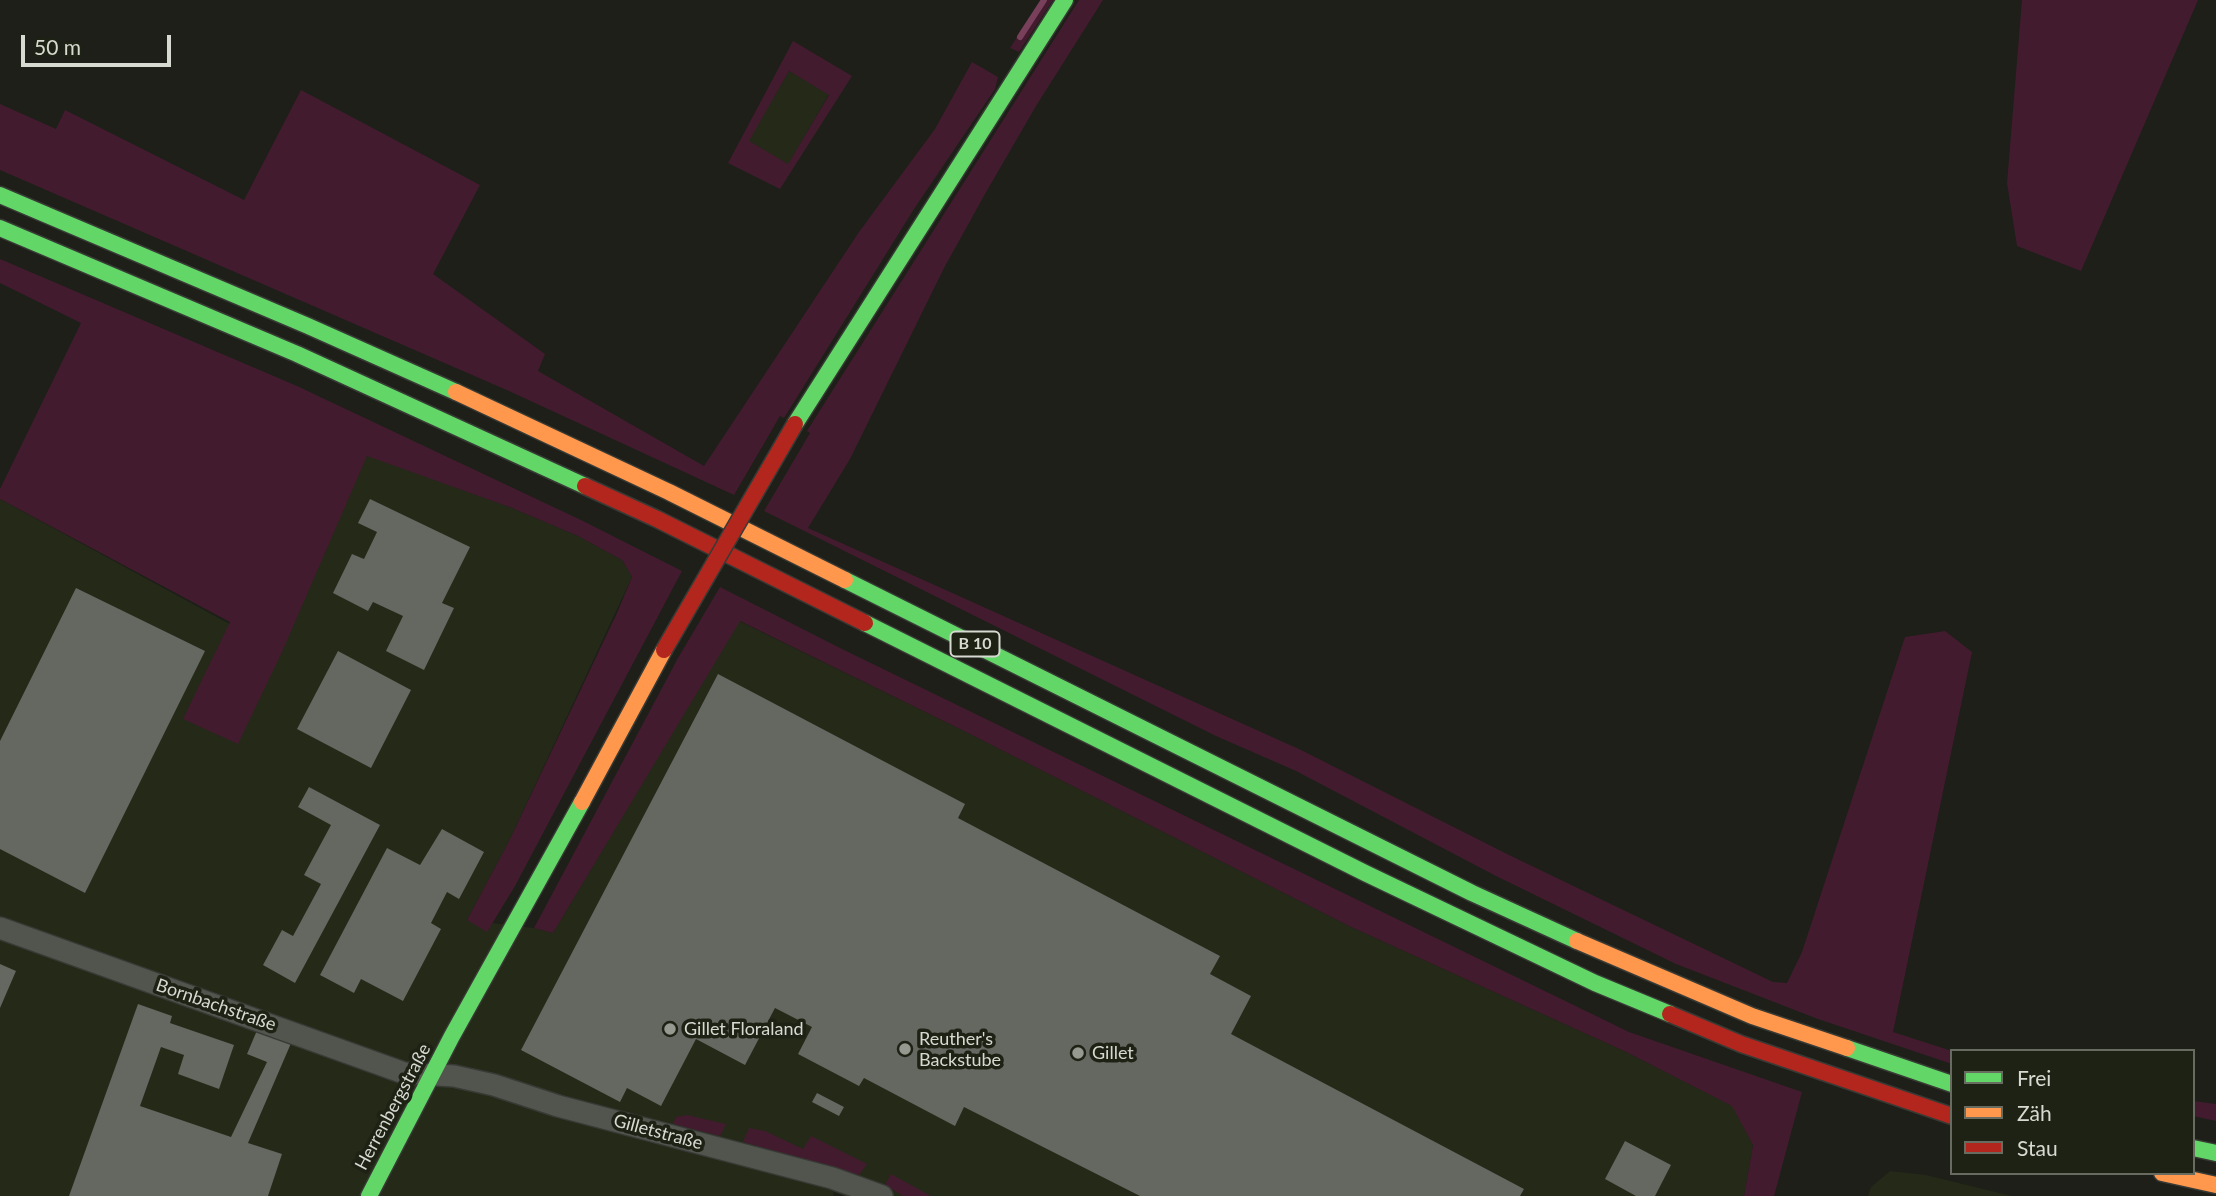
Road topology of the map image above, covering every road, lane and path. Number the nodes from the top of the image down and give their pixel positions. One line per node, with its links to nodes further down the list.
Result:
1 (1066, 0): 5 (main road, Herrenbergstraße, bridge)
2 (0, 195): 6 (main road, B 10)
3 (0, 228): 7 (main road, B 10)
4 (0, 928): 5 (street, Bornbachstraße)
5 (433, 1074): 12 (main road, Herrenbergstraße); 13 (street, Gilletstraße)
6 (1950, 1083)
7 (1950, 1115)
8 (2195, 1148): 9 (main road)
9 (2216, 1153)
10 (2171, 1175): 11 (main road)
11 (2216, 1185)
12 (369, 1196)
13 (882, 1196)

